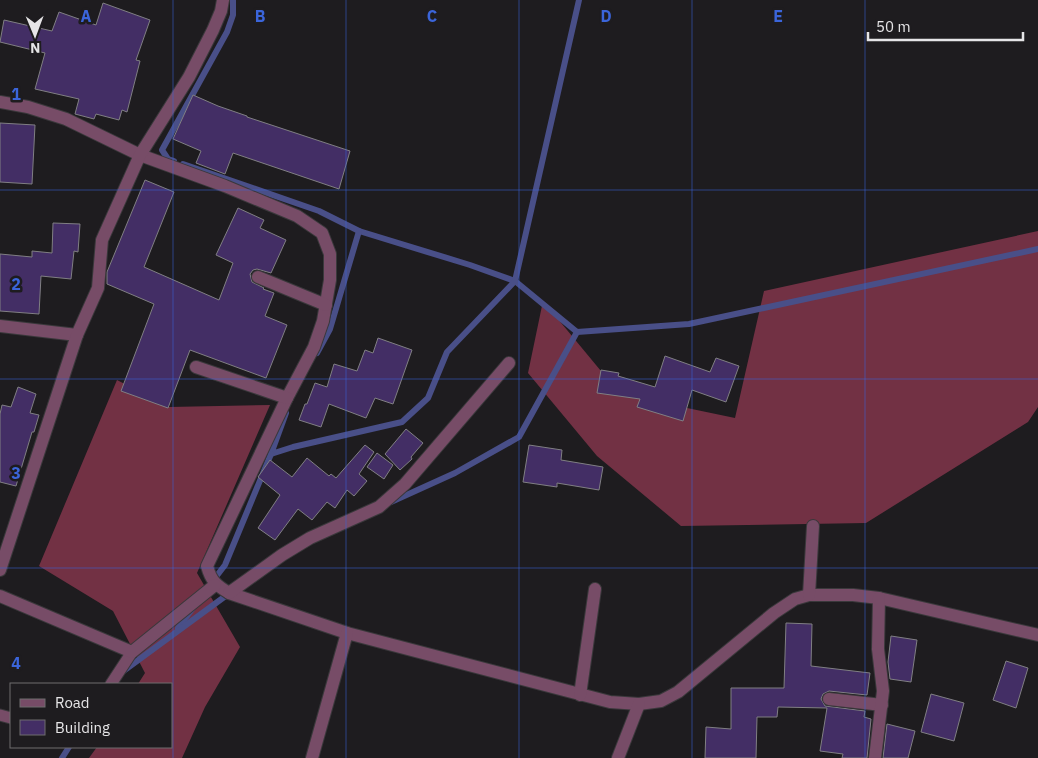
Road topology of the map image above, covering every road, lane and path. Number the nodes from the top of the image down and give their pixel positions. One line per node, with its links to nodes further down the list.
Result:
1 (223, 0): 3 (street)
2 (0, 102): 3 (street)
3 (140, 155): 5 (street); 7 (street)
4 (258, 277): 5 (street)
5 (326, 305): 10 (street)
6 (0, 326): 7 (street)
7 (77, 335): 12 (street)
8 (509, 363): 15 (street)
9 (196, 367): 10 (street)
10 (287, 398): 13 (street)
11 (813, 526): 16 (street)
12 (0, 570)
13 (215, 585): 15 (street); 21 (street)
14 (595, 588): 23 (street)
15 (230, 592): 19 (street)
16 (809, 595): 18 (street); 25 (street)
17 (0, 596): 21 (street)
18 (879, 598): 20 (street); 26 (street)
19 (347, 633): 23 (street); 27 (street)
20 (1038, 635)
21 (132, 652): 22 (lane)
22 (112, 683)
23 (580, 695): 25 (street)
24 (828, 699): 26 (street)
25 (639, 704): 28 (street)
26 (882, 705): 29 (street)
27 (312, 758)
28 (618, 758)
29 (875, 758)

